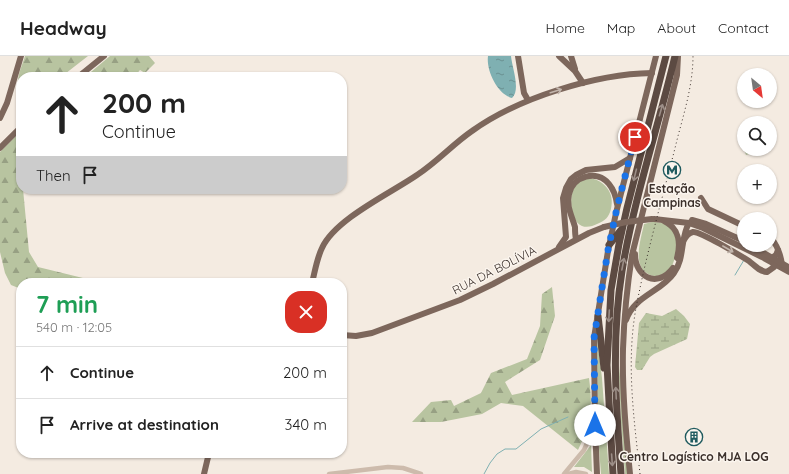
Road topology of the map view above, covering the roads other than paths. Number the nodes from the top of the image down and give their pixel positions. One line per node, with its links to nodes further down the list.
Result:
1 (21, 56): 11 (main road)
2 (104, 56): 12 (main road)
3 (518, 56): 16 (main road)
4 (571, 56): 9 (main road); 10 (main road)
5 (656, 56): 14 (main road)
6 (666, 56): 28 (highway, one-way to 28)
7 (675, 56): 60 (highway, one-way to 7)
8 (678, 56): 35 (main road)
9 (561, 58): 10 (main road)
10 (575, 71): 15 (main road)
11 (16, 72)
12 (84, 72)
13 (16, 73): 17 (main road)
14 (652, 73): 15 (main road); 20 (main road)
15 (583, 83): 16 (main road, one-way to 15)
16 (528, 100): 45 (main road)
17 (0, 118)
18 (16, 132): 19 (main road)
19 (0, 148)
20 (630, 158): 22 (main road); 29 (main road)
21 (701, 198): 26 (main road)
22 (617, 208): 27 (main road); 36 (main road)
23 (653, 219): 24 (main road, RUA DA BOLÍVIA); 25 (main road, RUA DA BOLÍVIA); 30 (main road, RUA DA BOLÍVIA, bridge)
24 (662, 220): 25 (main road, RUA DA BOLÍVIA); 31 (main road)
25 (685, 221): 31 (main road); 32 (main road, RUA DA BOLÍVIA); 34 (main road); 41 (main road, RUA DA BOLÍVIA)
26 (737, 223)
27 (574, 227): 30 (main road); 33 (main road)
28 (622, 228): 36 (highway); 49 (highway, one-way to 49)
29 (567, 232): 33 (main road); 38 (main road)
30 (588, 233): 33 (main road, RUA DA BOLÍVIA)
31 (677, 233): 35 (main road)
32 (737, 238)
33 (575, 240): 38 (main road, RUA DA BOLÍVIA)
34 (684, 242): 41 (main road, one-way to 41); 48 (main road)
35 (635, 244): 48 (main road)
36 (609, 245): 46 (main road)
37 (778, 250): 40 (main road); 42 (main road)
38 (555, 251): 47 (main road, RUA DA BOLÍVIA)
39 (762, 252): 40 (main road, RUA DA BOLÍVIA)
40 (772, 258): 41 (main road); 42 (main road, RUA DA BOLÍVIA)
41 (774, 264): 42 (main road, RUA DA BOLÍVIA)
42 (782, 266): 43 (main road, RUA DA BOLÍVIA); 44 (main road, RUA DA BOLÍVIA)
43 (789, 268)
44 (789, 272)
45 (313, 278)
46 (598, 316): 49 (highway); 50 (main road)
47 (347, 335)
48 (624, 337): 61 (main road)
49 (607, 391): 59 (highway, one-way to 59)
50 (595, 425): 55 (street); 58 (main road)
51 (209, 458): 52 (main road)
52 (204, 474)
53 (329, 474): 54 (street)
54 (421, 474)
55 (564, 474)
56 (568, 474): 57 (street)
57 (586, 474)
58 (597, 474)
59 (613, 474)
60 (621, 474)
61 (630, 474)

